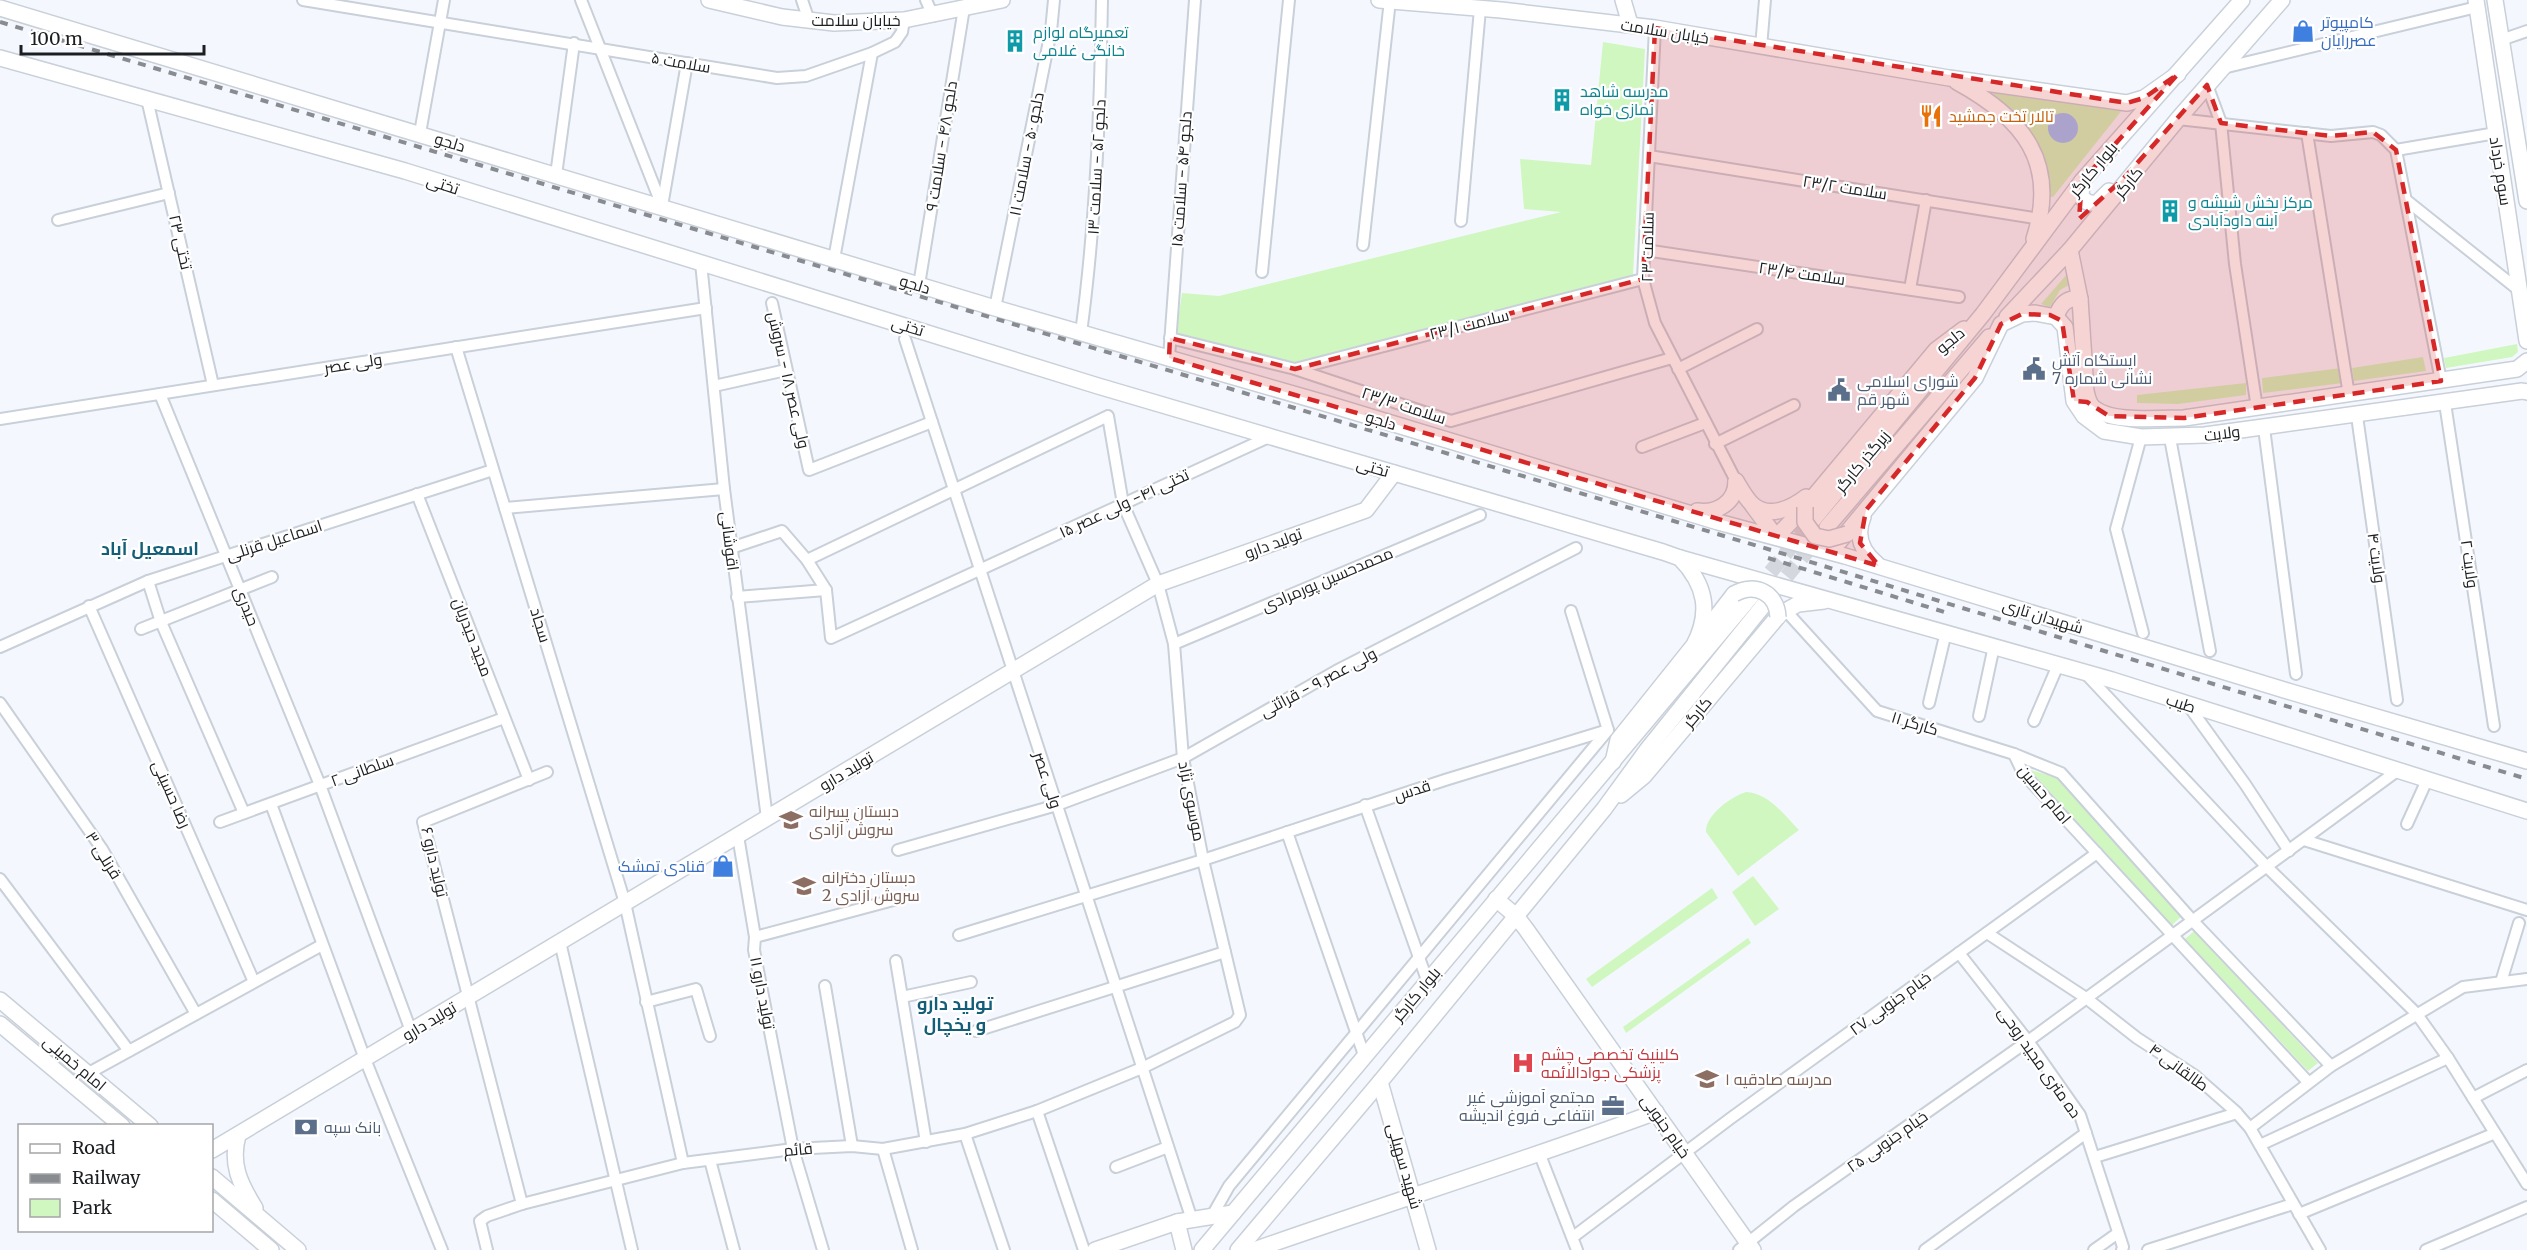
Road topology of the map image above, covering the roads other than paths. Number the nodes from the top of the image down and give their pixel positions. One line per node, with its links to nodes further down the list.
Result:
1 (303, 0): 24 (street, سلامت ۵)
2 (444, 0): 24 (street)
3 (580, 0): 31 (street)
4 (710, 0): 25 (street, خیابان سلامت)
5 (802, 0): 25 (street)
6 (926, 0): 22 (street)
7 (1002, 0): 20 (street, خیابان سلامت)
8 (1054, 0): 76 (street, دلجو ۵۰ - سلامت ۱۱)
9 (1102, 0): 81 (street, دلجو ۵۲ - سلامت ۱۳)
10 (1196, 0): 82 (street, دلجو ۵۴ - سلامت ۱۵)
11 (1289, 0): 67 (street)
12 (1623, 0): 26 (street)
13 (1765, 0): 32 (street)
14 (2242, 0): 39 (street, بلوار کارگر)
15 (2282, 0): 38 (street, کارگر)
16 (2495, 0): 29 (street, سوم خرداد)
17 (1387, 1): 21 (street, خیابان سلامت); 61 (street)
18 (2476, 4): 38 (street); 48 (street, سوم خرداد)
19 (7, 5): 46 (street, دلجو)
20 (964, 8): 22 (street, خیابان سلامت); 69 (street, دلجو ۴۸ - سلامت ۹)
21 (1480, 9): 26 (street, خیابان سلامت); 60 (street)
22 (933, 16): 23 (street, خیابان سلامت)
23 (904, 20): 25 (street, خیابان سلامت); 33 (street, سلامت ۵)
24 (439, 21): 30 (street, سلامت ۵); 46 (street)
25 (809, 21)
26 (1630, 24): 27 (street, خیابان سلامت)
27 (1655, 28): 32 (street, خیابان سلامت); 50 (street, سلامت ۲۳)
28 (2527, 31): 29 (street)
29 (2501, 40): 45 (street, سوم خرداد)
30 (574, 43): 31 (street, سلامت ۵); 51 (street)
31 (599, 47): 36 (street, سلامت ۵); 57 (street)
32 (1761, 47): 40 (street, خیابان سلامت)
33 (872, 53): 36 (street, سلامت ۵); 65 (street)
34 (0, 58): 35 (street, تختی)
35 (18, 62): 37 (street); 42 (street, تختی)
36 (687, 63): 57 (street)
37 (0, 66)
38 (2222, 68): 41 (street, کارگر)
39 (2178, 74): 40 (street, خیابان سلامت); 52 (street, بلوار کارگر)
40 (1949, 78): 58 (street, خیابان سلامت)
41 (2207, 85): 43 (street, کارگر); 44 (street)
42 (147, 99): 53 (street, تختی ۲۳); 66 (street, تختی)
43 (2175, 123): 44 (street); 52 (street); 63 (street, کارگر)
44 (2221, 123): 47 (street); 103 (street)
45 (2521, 126): 56 (street, سوم خرداد)
46 (420, 133): 51 (street, دلجو)
47 (2307, 133): 49 (street); 99 (street)
48 (2496, 133): 49 (street); 71 (street, سوم خرداد)
49 (2396, 150): 55 (street)
50 (1649, 156): 54 (street, سلامت ۲۳/۲); 62 (street, سلامت ۲۳)
51 (556, 175): 57 (street, دلجو)
52 (2082, 181): 64 (street, بلوار کارگر)
53 (169, 193): 59 (street); 95 (street, تختی ۲۳)
54 (1926, 200): 58 (street, سلامت ۲۳/۲); 70 (street)
55 (2406, 200): 71 (street); 94 (street)
56 (2527, 201)
57 (662, 206): 65 (street, دلجو)
58 (2040, 219): 64 (street, خیابان سلامت)
59 (58, 220)
60 (1461, 221)
61 (1363, 245)
62 (1645, 250): 68 (street, سلامت ۲۳); 70 (street, سلامت ۲۳/۴)
63 (2070, 250): 73 (street); 79 (street, کارگر)
64 (2030, 253): 77 (street, بلوار کارگر)
65 (834, 259): 69 (street, دلجو)
66 (700, 263): 75 (street, اقوشانی); 110 (street, تختی)
67 (1262, 272)
68 (1643, 279): 88 (street, سلامت ۲۳); 91 (street, سلامت ۲۳/۱)
69 (919, 285): 76 (street, دلجو)
70 (1910, 289): 72 (street, سلامت ۲۳/۴)
71 (2520, 291): 84 (street, سوم خرداد)
72 (1959, 297)
73 (2080, 299): 78 (street); 100 (street)
74 (772, 303): 93 (street, ولی عصر ۱۸ - سروش)
75 (706, 308): 85 (street, ولی عصر); 96 (street, اقوشانی)
76 (995, 308): 81 (street, دلجو)
77 (1983, 314): 86 (street, بلوار کارگر); 118 (street, دلجو)
78 (2056, 317): 79 (street); 100 (street)
79 (2001, 324): 89 (street, کارگر); 126 (street)
80 (1757, 329): 92 (street)
81 (1081, 333): 87 (street, دلجو)
82 (1170, 338): 87 (street, دلجو ۵۴ - سلامت ۱۵); 91 (street, سلامت ۲۳/۳)
83 (905, 339): 106 (street, ولی عصر)
84 (2527, 341)
85 (456, 347): 95 (street, ولی عصر); 115 (street, سجاد)
86 (1956, 347): 127 (street, زیرگذر کارگر)
87 (1169, 358): 125 (street, دلجو)
88 (1672, 358): 91 (street, سلامت ۲۳/۳); 92 (street, سلامت ۲۳)
89 (1968, 359): 129 (street, زیرگذر کارگر)
90 (2522, 365): 94 (street, ولایت); 97 (street)
91 (1295, 369)
92 (1678, 369): 107 (street, سلامت ۲۳)
93 (786, 370): 96 (street); 106 (street, ولی عصر ۱۸ - سروش)
94 (2441, 381): 99 (street, ولایت)
95 (213, 385): 98 (street, ولی عصر)
96 (714, 386): 119 (street, اقوشانی)
97 (2525, 392): 101 (street, ولایت)
98 (160, 394): 105 (street, ولی عصر); 135 (street, حیدری)
99 (2349, 395): 103 (street, ولایت)
100 (2081, 399): 108 (street)
101 (2445, 403): 104 (street, ولایت); 170 (street, ولایت ۲)
102 (1794, 405): 113 (street)
103 (2257, 408): 108 (street, ولایت)
104 (2357, 416): 109 (street, ولایت); 163 (street, ولایت ۴)
105 (0, 418)
106 (932, 422): 120 (street, ولی عصر)
107 (1705, 423): 113 (street, سلامت ۲۳); 114 (street)
108 (2107, 423): 111 (street, ولایت)
109 (2264, 428): 112 (street, ولایت); 162 (street)
110 (1269, 436): 116 (street, تختی); 122 (street, تختی ۴۱- ولی عصر ۱۵)
111 (2141, 437): 112 (street, ولایت); 153 (street)
112 (2170, 438): 158 (street)
113 (1715, 444): 117 (street, سلامت ۲۳)
114 (1642, 447)
115 (494, 470): 121 (street, اسماعیل قرنلی); 124 (street, سجاد)
116 (1394, 473): 136 (street, تختی); 142 (street, تولید دارو)
117 (1736, 481): 123 (street); 125 (street)
118 (1821, 487): 123 (street); 127 (street, دلجو)
119 (724, 489): 124 (street); 132 (street, اقوشانی)
120 (954, 489): 122 (street, موسوی نژاد); 137 (street); 139 (street, ولی عصر)
121 (417, 494): 135 (street, اسماعیل قرنلی); 168 (street, مجید حیدریان)
122 (1122, 504): 139 (street, تختی ۴۱- ولی عصر ۱۵); 142 (street, موسوی نژاد)
123 (1753, 506): 131 (street)
124 (505, 508): 201 (street, سجاد)
125 (1680, 510): 131 (street, دلجو)
126 (1866, 510): 130 (street); 138 (street)
127 (1809, 513): 130 (street, bridge); 131 (street)
128 (1480, 515): 154 (street, محمدحسین پورمرادی)
129 (1827, 527)
130 (1847, 534): 134 (street)
131 (1776, 537): 134 (street, دلجو)
132 (731, 548): 137 (street); 145 (street, اقوشانی)
133 (1576, 548): 173 (street, ولی عصر ۹ - قرائتی)
134 (1832, 552): 138 (street, شهیدان تاری)
135 (226, 554): 141 (street, اسماعیل قرنلی); 144 (street, حیدری)
136 (1680, 558): 146 (street, تختی); 155 (street)
137 (807, 560): 143 (street)
138 (1880, 566): 174 (street, شهیدان تاری)
139 (980, 570): 143 (street, تختی ۴۱- ولی عصر ۱۵); 160 (street, ولی عصر)
140 (272, 577): 144 (street)
141 (148, 581): 147 (street, اسماعیل قرنلی); 150 (street)
142 (1158, 584): 154 (street, موسوی نژاد); 160 (street, تولید دارو)
143 (826, 590): 145 (street)
144 (241, 591): 150 (street); 179 (street, حیدری)
145 (737, 597): 186 (street, اقوشانی)
146 (1833, 600): 149 (street); 152 (street, طیب)
147 (89, 606): 157 (street, اسماعیل قرنلی); 218 (street, رضا حسینی)
148 (1571, 611): 171 (street)
149 (1782, 614): 155 (street, bridge); 172 (street, کارگر ۱۱); 183 (street, کارگر)
150 (161, 622): 151 (street); 185 (street)
151 (141, 629)
152 (1946, 632): 156 (street, طیب); 165 (street)
153 (2144, 633)
154 (1174, 644): 173 (street, موسوی نژاد)
155 (1694, 645): 171 (street)
156 (1994, 646): 159 (street, طیب); 167 (street)
157 (0, 647)
158 (2210, 651)
159 (2058, 665): 161 (street, طیب); 169 (street)
160 (1013, 671): 182 (street, ولی عصر); 186 (street, تولید دارو)
161 (2084, 672): 166 (street, طیب); 196 (street)
162 (2296, 674)
163 (2397, 700)
164 (0, 703): 229 (street, قرنلی ۳)
165 (1929, 703)
166 (2188, 705): 175 (street, طیب); 193 (street)
167 (1979, 716)
168 (504, 718): 177 (street, مجید حیدریان); 179 (street, ۲ سلطانی)
169 (2034, 720)
170 (2494, 726)
171 (1620, 736): 181 (street, قدس); 183 (street, بلوار کارگر); 200 (street, بلوار کارگر); 214 (street)
172 (2014, 754): 194 (street, امام حسین); 204 (street, امام حسین)
173 (1183, 758): 182 (street, ولی عصر ۹ - قرائتی); 195 (street, موسوی نژاد)
174 (2526, 759)
175 (2397, 771): 178 (street, طیب); 191 (street, خیام جنوبی ۲۵)
176 (547, 772): 177 (street, تولید دارو ۶)
177 (529, 780): 223 (street, تولید دارو ۶)
178 (2427, 780): 184 (street, طیب); 188 (street)
179 (320, 785): 180 (street, ۲ سلطانی); 232 (street, حیدری)
180 (271, 804): 185 (street, ۲ سلطانی); 211 (street)
181 (1365, 805): 189 (street, قدس); 214 (street)
182 (1057, 806): 192 (street, ولی عصر ۹ - قرائتی); 198 (street, ولی عصر)
183 (1604, 809): 203 (street, بلوار کارگر)
184 (2527, 811)
185 (244, 813): 187 (street, ۲ سلطانی)
186 (767, 818): 190 (street, تولید دارو)
187 (220, 822)
188 (2407, 824)
189 (1287, 832): 195 (street, قدس); 234 (street)
190 (738, 836): 201 (street, تولید دارو); 209 (street, تولید دارو ۱۱)
191 (2304, 840): 193 (street, خیام جنوبی ۲۵); 202 (street)
192 (898, 850)
193 (2289, 851): 196 (street, خیام جنوبی ۲۵)
194 (2097, 854): 206 (street, خیام جنوبی ۲۷); 208 (street, امام حسین)
195 (1203, 860): 198 (street, قدس); 212 (street, موسوی نژاد)
196 (2267, 867): 204 (street, خیام جنوبی ۲۵); 228 (street)
197 (0, 879): 237 (street)
198 (1086, 896): 207 (street, قدس); 222 (street, ولی عصر)
199 (900, 898): 209 (street)
200 (1496, 899): 203 (street, خیام جنوبی); 217 (street, بلوار کارگر)
201 (625, 903): 210 (street, تولید دارو); 227 (street, سجاد)
202 (2527, 910)
203 (1516, 916): 245 (street, بلوار کارگر); 249 (street, خیام جنوبی)
204 (2193, 921): 208 (street, خیام جنوبی ۲۵); 241 (street, امام حسین)
205 (2519, 923): 220 (street)
206 (1987, 933): 213 (street, خیام جنوبی ۲۷); 225 (street, طالقانی ۴)
207 (959, 935)
208 (2172, 936): 225 (street, خیام جنوبی ۲۵); 246 (street, امام حسین)
209 (755, 937): 263 (street, تولید دارو ۱۱)
210 (560, 942): 223 (street, تولید دارو); 272 (street)
211 (322, 945): 218 (street); 240 (street)
212 (1225, 952): 222 (street); 230 (street, موسوی نژاد)
213 (1959, 953): 236 (street, ده متری مجید روحی); 265 (street, خیام جنوبی ۲۷)
214 (1419, 957): 217 (street); 234 (street)
215 (896, 961): 224 (street)
216 (2527, 979): 220 (street)
217 (1427, 980): 238 (street, بلوار کارگر)
218 (254, 982): 229 (street)
219 (971, 982): 224 (street)
220 (2501, 982): 228 (street)
221 (825, 986): 260 (street)
222 (1116, 988): 233 (street); 242 (street, ولی عصر)
223 (470, 996): 232 (street, تولید دارو); 276 (street)
224 (902, 997): 258 (street)
225 (2086, 998): 236 (street, خیام جنوبی ۲۵); 250 (street, طالقانی ۴)
226 (0, 1000): 244 (street, امام خمینی)
227 (646, 1002): 235 (street); 269 (street, سجاد)
228 (2416, 1013): 239 (street); 241 (street)
229 (196, 1014): 237 (street)
230 (1240, 1015): 242 (street, قائم)
231 (0, 1024): 251 (street, امام خمینی)
232 (411, 1031): 240 (street, تولید دارو)
233 (976, 1031)
234 (1355, 1034): 238 (street); 280 (street)
235 (710, 1036)
236 (2028, 1041): 254 (street, ده متری مجید روحی); 285 (street, خیام جنوبی ۲۵)
237 (129, 1051): 244 (street)
238 (1364, 1055): 279 (street, بلوار کارگر)
239 (2448, 1058): 247 (street); 259 (street)
240 (365, 1059): 257 (street, تولید دارو); 288 (street)
241 (2331, 1066): 246 (street)
242 (1142, 1068): 248 (street, قائم); 261 (street, ولی عصر)
243 (2527, 1070): 247 (street)
244 (87, 1074): 252 (street, امام خمینی)
245 (1380, 1082): 274 (street, شهید سهیلی); 299 (street, بلوار کارگر)
246 (2308, 1082): 253 (street)
247 (2473, 1098): 256 (street)
248 (1037, 1111): 255 (street, قائم); 295 (street)
249 (1656, 1112): 265 (street, خیام جنوبی); 266 (street)
250 (2237, 1113): 253 (street, طالقانی ۴); 267 (street)
251 (121, 1124)
252 (149, 1124)
253 (2250, 1128): 259 (street, طالقانی ۴)
254 (2086, 1133): 267 (street, ده متری مجید روحی); 303 (street)
255 (965, 1134): 258 (street, قائم); 294 (street)
256 (2493, 1134): 273 (street); 278 (street)
257 (238, 1135): 262 (street, تولید دارو); 281 (street)
258 (926, 1142): 264 (street, قائم)
259 (2259, 1145): 278 (street, طالقانی ۴)
260 (852, 1146): 263 (street, قائم); 264 (street, قائم)
261 (1168, 1147): 270 (street); 282 (street, ولی عصر)
262 (213, 1149)
263 (793, 1149): 268 (street, قائم); 292 (street, تولید دارو ۱۱)
264 (883, 1149): 293 (street)
265 (1685, 1153): 284 (street, خیام جنوبی ۲۷); 285 (street, خیام جنوبی)
266 (1540, 1155): 274 (street); 284 (street)
267 (2094, 1157): 283 (street, ده متری مجید روحی)
268 (710, 1160): 269 (street, قائم); 291 (street)
269 (683, 1163): 272 (street, قائم)
270 (1116, 1167)
271 (213, 1178): 281 (street)
272 (616, 1180): 276 (street, قائم); 290 (street)
273 (2526, 1182)
274 (1413, 1194): 300 (street); 301 (street, شهید سهیلی)
275 (213, 1201): 286 (street)
276 (522, 1204): 289 (street, قائم)
277 (2527, 1207): 308 (street)
278 (2296, 1209): 306 (street); 307 (street, طالقانی ۴)
279 (1233, 1213): 280 (street); 298 (street, بلوار کارگر)
280 (1212, 1216): 282 (street)
281 (261, 1219): 287 (street)
282 (1184, 1221): 296 (street); 297 (street)
283 (2118, 1233): 304 (street); 305 (street, ده متری مجید روحی)
284 (1573, 1237): 302 (street)
285 (1746, 1248)
286 (271, 1250)
287 (298, 1250)
288 (442, 1250)
289 (487, 1250)
290 (632, 1250)
291 (734, 1250)
292 (823, 1250)
293 (912, 1250)
294 (1004, 1250)
295 (1084, 1250)
296 (1095, 1250)
297 (1184, 1250)
298 (1202, 1250)
299 (1238, 1250)
300 (1254, 1250)
301 (1428, 1250)
302 (1577, 1250)
303 (1925, 1250)
304 (2094, 1250)
305 (2122, 1250)
306 (2148, 1250)
307 (2320, 1250)
308 (2427, 1250)

